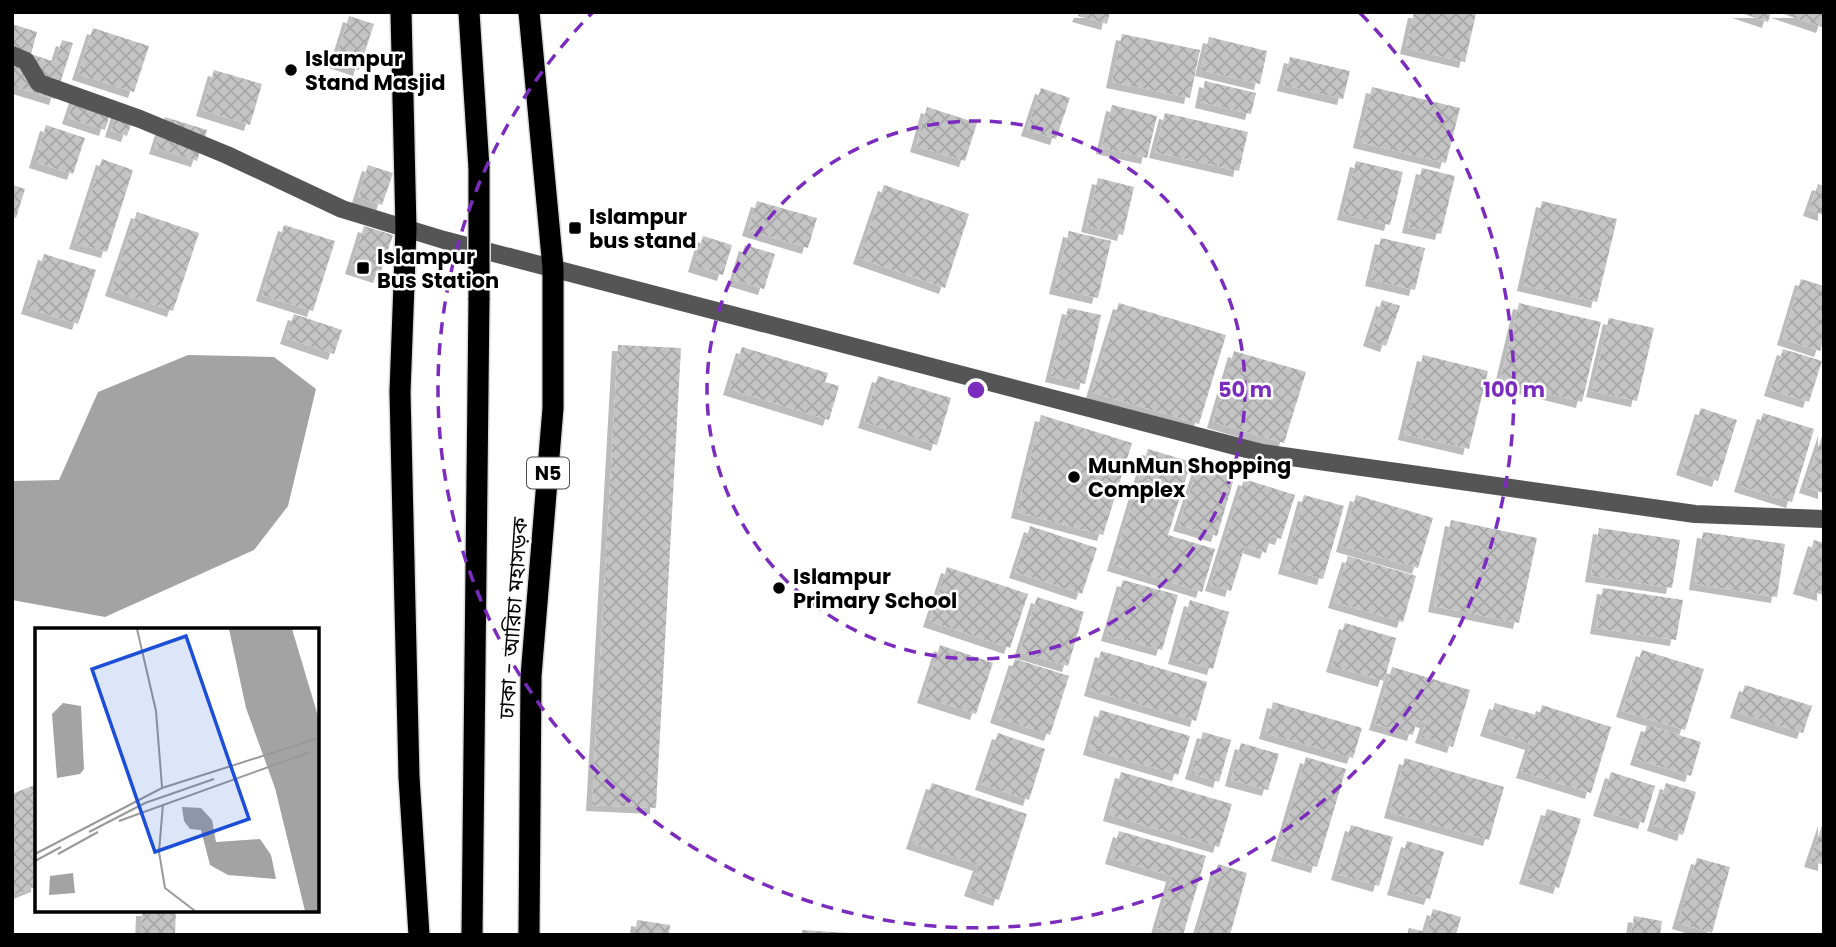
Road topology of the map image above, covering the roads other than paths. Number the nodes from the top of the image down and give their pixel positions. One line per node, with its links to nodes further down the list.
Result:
1 (401, 12): 5 (highway)
2 (468, 12): 9 (highway, bridge)
3 (529, 12): 6 (highway, ঢাকা - আরিচা মহাসড়ক / N5)
4 (12, 55): 5 (street)
5 (406, 229): 6 (street); 8 (highway)
6 (553, 268): 7 (street); 10 (highway, ঢাকা - আরিচা মহাসড়ক / N5)
7 (1824, 519)
8 (419, 935)
9 (472, 935)
10 (529, 935)

